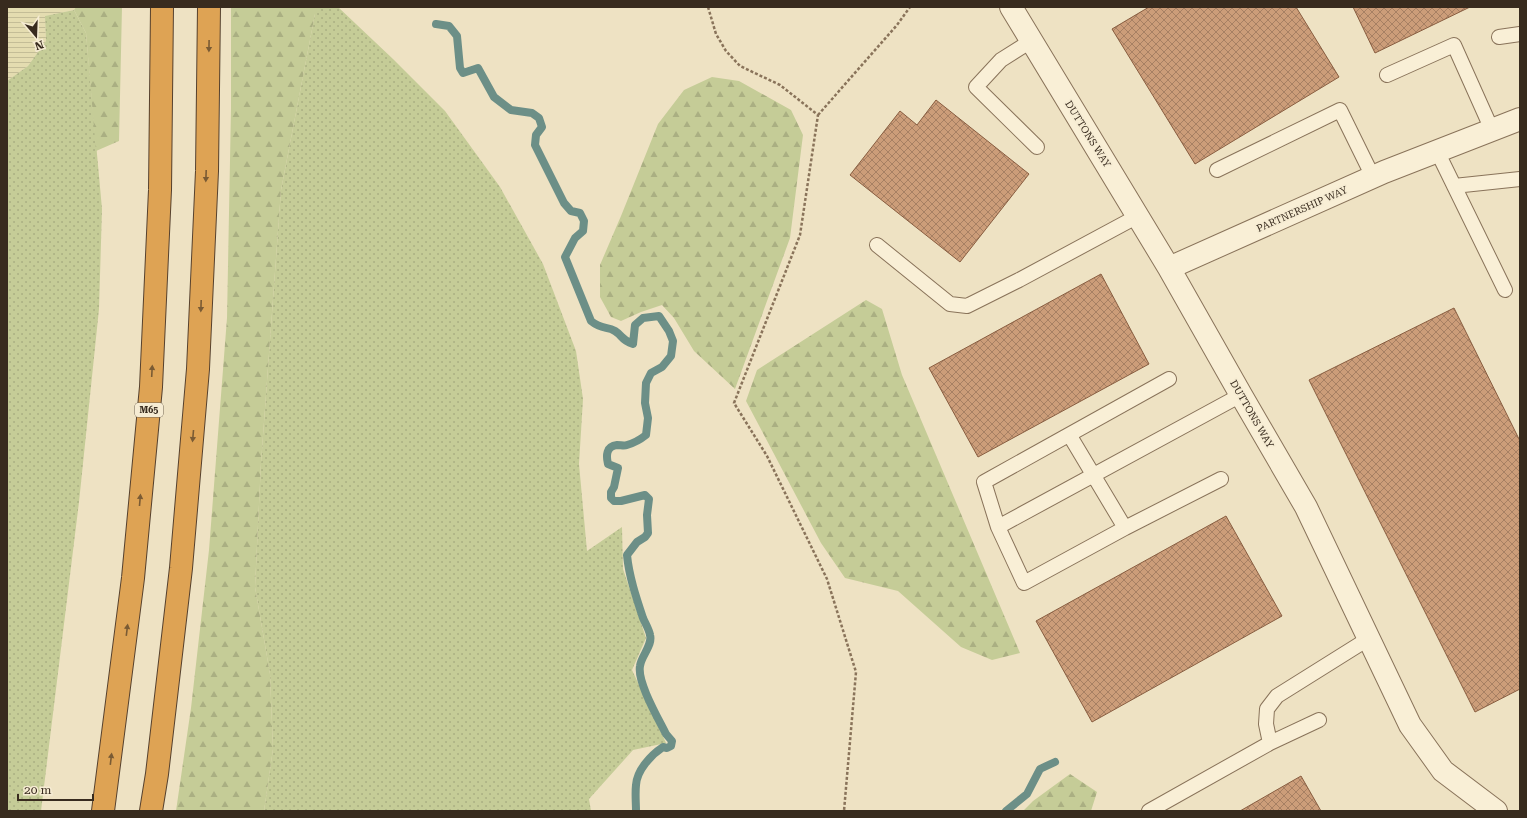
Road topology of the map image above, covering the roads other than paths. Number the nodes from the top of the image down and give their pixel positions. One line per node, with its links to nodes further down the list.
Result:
1 (162, 7): 30 (highway, M65, one-way to 1)
2 (209, 7): 31 (highway, one-way to 31)
3 (1011, 7): 6 (street, DUTTONS WAY)
4 (1520, 34): 5 (lane)
5 (1499, 38)
6 (1031, 41): 10 (lane); 16 (street, DUTTONS WAY)
7 (1388, 75): 9 (lane)
8 (1520, 119): 9 (street, PARTNERSHIP WAY)
9 (1492, 130): 11 (street, PARTNERSHIP WAY)
10 (1037, 147)
11 (1437, 151): 13 (street, PARTNERSHIP WAY); 15 (lane)
12 (1217, 170): 13 (lane)
13 (1373, 177): 18 (street, PARTNERSHIP WAY)
14 (1520, 179): 15 (lane)
15 (1454, 186): 19 (lane)
16 (1138, 216): 17 (lane); 18 (street, DUTTONS WAY)
17 (877, 245)
18 (1169, 268): 21 (street, DUTTONS WAY)
19 (1506, 290)
20 (1169, 379): 22 (lane)
21 (1241, 395): 23 (lane); 27 (street, DUTTONS WAY)
22 (1070, 436): 23 (lane); 25 (lane)
23 (1093, 476): 25 (lane); 26 (lane)
24 (1221, 479): 26 (lane)
25 (998, 527): 26 (lane)
26 (1125, 528)
27 (1368, 639): 29 (lane); 33 (street, DUTTONS WAY)
28 (1318, 720): 29 (lane)
29 (1270, 743): 32 (lane)
30 (104, 811)
31 (151, 811)
32 (1149, 811)
33 (1496, 811)

